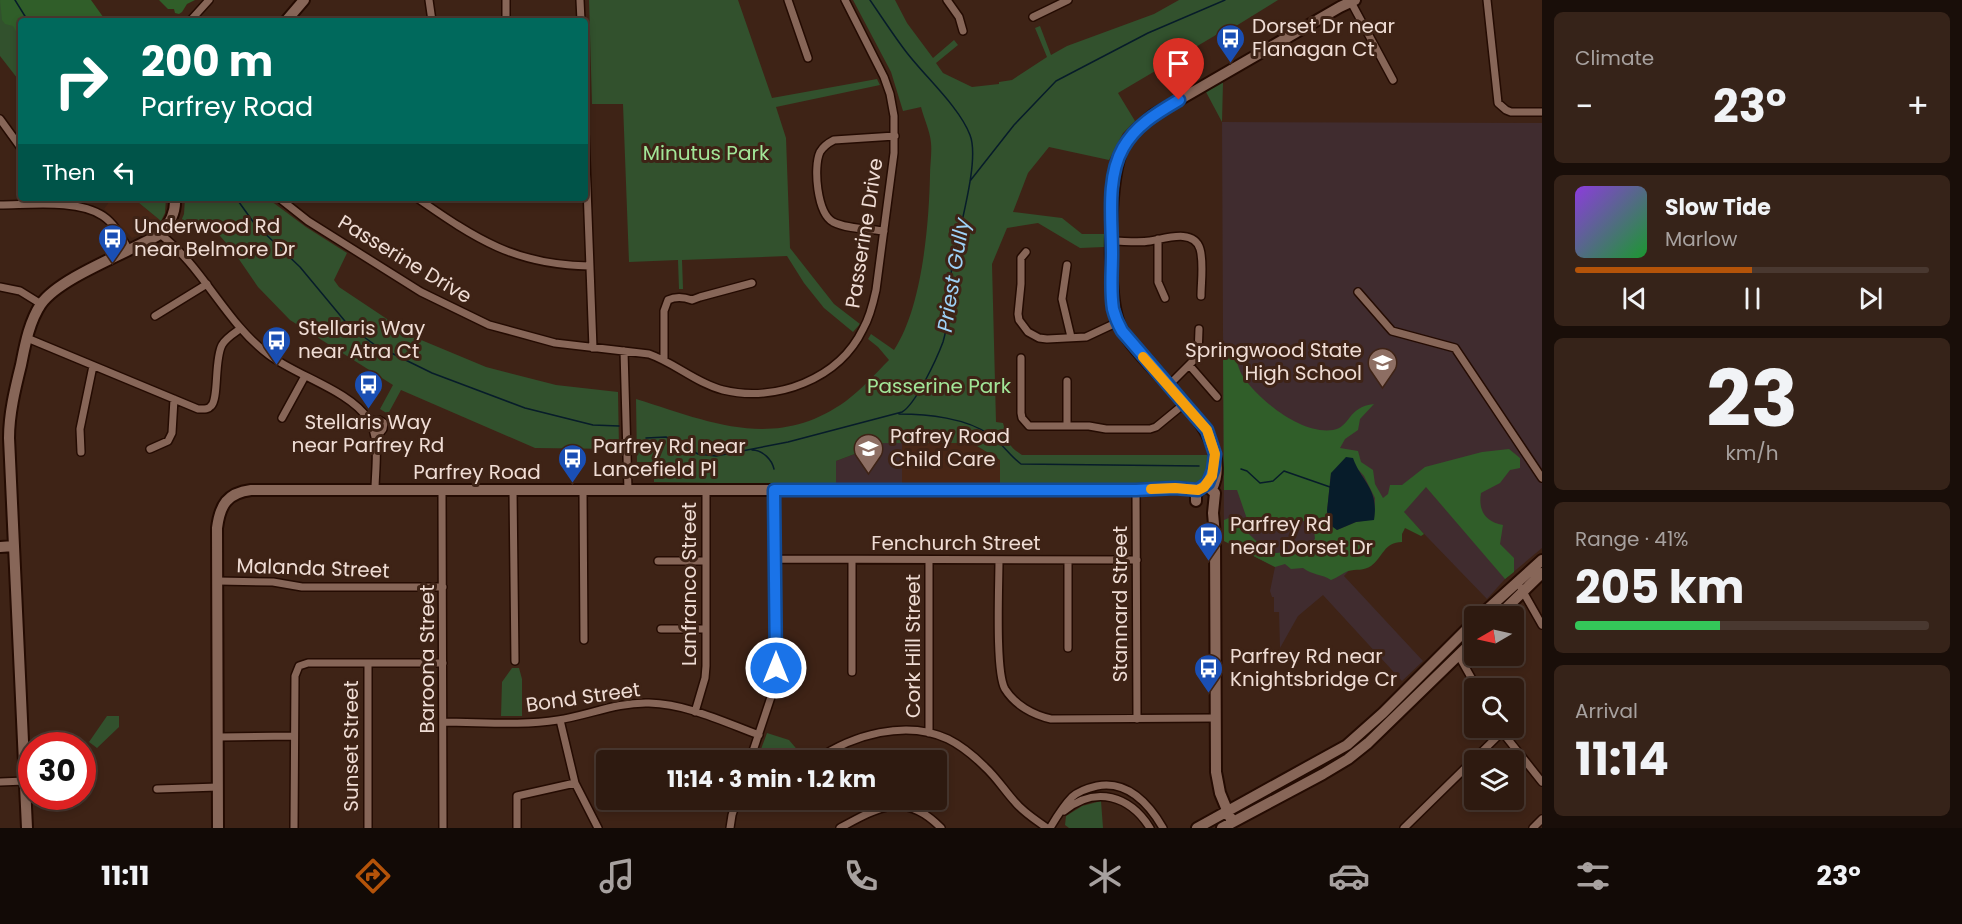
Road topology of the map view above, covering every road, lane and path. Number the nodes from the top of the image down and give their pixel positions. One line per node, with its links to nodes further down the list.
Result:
1 (209, 0): 14 (street)
2 (304, 0): 15 (main road)
3 (429, 0): 16 (street)
4 (506, 0): 17 (street)
5 (580, 0): 18 (street)
6 (788, 0): 20 (street)
7 (845, 0): 24 (street, Passerine Drive)
8 (947, 0): 19 (street)
9 (1068, 0): 12 (street)
10 (1486, 0): 22 (street)
11 (1353, 1): 21 (street); 35 (main road)
12 (1056, 2): 13 (street)
13 (1033, 17)
14 (194, 18)
15 (289, 18)
16 (432, 18)
17 (506, 18)
18 (581, 18)
19 (963, 31)
20 (808, 58)
21 (1393, 80)
22 (1542, 112)
23 (0, 119): 25 (street)
24 (895, 136): 32 (street, Passerine Drive); 32 (street)
25 (18, 144)
26 (27, 201): 31 (street); 36 (street)
27 (175, 201): 33 (main road)
28 (283, 201): 53 (street, Passerine Drive)
29 (421, 201): 39 (street)
30 (586, 201): 39 (street)
31 (0, 205)
32 (884, 231): 56 (street, Passerine Drive)
33 (160, 234): 36 (main road); 41 (street)
34 (1158, 239): 35 (street); 44 (street); 45 (street)
35 (1112, 242): 48 (main road)
36 (129, 250): 46 (main road)
37 (1026, 252): 51 (street)
38 (1066, 265): 51 (street)
39 (589, 266): 53 (street)
40 (752, 283): 56 (street)
41 (207, 284): 47 (street); 49 (street)
42 (0, 287): 46 (street)
43 (1358, 292): 71 (street)
44 (1201, 296)
45 (1165, 298)
46 (41, 304): 52 (main road)
47 (155, 316)
48 (1118, 322): 51 (street); 61 (main road)
49 (240, 329): 59 (street); 63 (street)
50 (1198, 329): 58 (street)
51 (1071, 337)
52 (27, 338): 57 (street); 81 (main road)
53 (593, 348): 54 (street, Passerine Drive)
54 (624, 351): 56 (street, Passerine Drive); 76 (street)
55 (1021, 358): 67 (street)
56 (664, 359)
57 (93, 366): 63 (street); 70 (street)
58 (1190, 366): 61 (street); 62 (street)
59 (305, 376): 65 (street); 66 (street)
60 (1067, 381): 67 (street)
61 (1168, 386): 64 (main road)
62 (1217, 397)
63 (174, 399): 69 (street)
64 (1184, 404): 67 (street); 80 (main road)
65 (282, 418)
66 (370, 421): 68 (street); 68 (street)
67 (1067, 426)
68 (375, 439): 72 (street)
69 (150, 449)
70 (81, 452)
71 (1542, 478)
72 (375, 490): 73 (main road, Parfrey Road); 93 (main road, Parfrey Road)
73 (442, 490): 74 (main road, Parfrey Road); 95 (street, Baroona Street)
74 (513, 490): 75 (main road, Parfrey Road); 107 (street)
75 (582, 490): 76 (main road, Parfrey Road); 103 (street)
76 (628, 490): 77 (main road, Parfrey Road)
77 (706, 490): 78 (main road, Parfrey Road); 91 (street, Lanfranco Street)
78 (774, 490): 79 (main road, Parfrey Road); 83 (street)
79 (1136, 490): 80 (main road, Parfrey Road); 88 (street, Stannard Street)
80 (1205, 496): 113 (main road)
81 (14, 546): 82 (main road); 117 (main road)
82 (0, 547)
83 (776, 559): 84 (street, Fenchurch Street); 119 (street)
84 (852, 560): 85 (street, Fenchurch Street); 110 (street)
85 (929, 560): 86 (street, Fenchurch Street); 118 (street, Cork Hill Street)
86 (999, 560): 87 (street, Fenchurch Street); 114 (street)
87 (1068, 560): 88 (street, Fenchurch Street); 104 (street)
88 (1137, 560): 114 (street, Stannard Street)
89 (1542, 560): 94 (main road)
90 (658, 561): 91 (street)
91 (705, 561): 101 (street, Lanfranco Street)
92 (1542, 573): 96 (main road)
93 (218, 581): 95 (street, Malanda Street); 121 (main road, Parfrey Road)
94 (1516, 582): 96 (street); 97 (main road)
95 (443, 587): 109 (street, Baroona Street)
96 (1524, 591): 98 (main road); 99 (street)
97 (1491, 606)
98 (1508, 606)
99 (1542, 625)
100 (661, 629): 101 (street)
101 (706, 629): 112 (street, Lanfranco Street)
102 (1464, 632): 134 (main road)
103 (584, 640)
104 (1068, 648)
105 (1464, 650): 106 (main road)
106 (1458, 656): 111 (street); 139 (main road)
107 (515, 661)
108 (368, 663): 109 (street); 120 (street); 145 (street, Sunset Street)
109 (443, 663): 116 (street, Baroona Street)
110 (852, 672)
111 (1471, 678)
112 (695, 712): 115 (street, Bond Street); 119 (street, Bond Street)
113 (1215, 718): 114 (street); 126 (main road)
114 (1137, 719)
115 (560, 720): 116 (street, Bond Street); 130 (street)
116 (443, 722): 146 (street, Baroona Street)
117 (23, 732)
118 (929, 733): 125 (street); 141 (street)
119 (759, 735): 124 (street)
120 (294, 736): 121 (street); 144 (street)
121 (219, 737): 131 (main road, Parfrey Road)
122 (1493, 738): 154 (street)
123 (1507, 738): 129 (street)
124 (754, 750)
125 (832, 750)
126 (1216, 772): 133 (main road); 139 (main road)
127 (18, 781): 128 (street)
128 (0, 782)
129 (1542, 782)
130 (575, 783): 147 (street); 148 (street)
131 (218, 787): 132 (street); 143 (main road, Parfrey Road)
132 (157, 789)
133 (1220, 793): 134 (main road); 139 (main road)
134 (1246, 802): 139 (main road)
135 (28, 810): 142 (main road)
136 (734, 810): 149 (street)
137 (1058, 816): 141 (street); 151 (street); 152 (street)
138 (1542, 819): 155 (street)
139 (1226, 821): 153 (main road)
140 (845, 827): 150 (street)
141 (1052, 827)
142 (27, 828)
143 (218, 828)
144 (294, 828)
145 (368, 828)
146 (443, 828)
147 (517, 828)
148 (598, 828)
149 (730, 828)
150 (941, 828)
151 (1150, 828)
152 (1164, 828)
153 (1197, 828)
154 (1404, 828)
155 (1533, 828)

